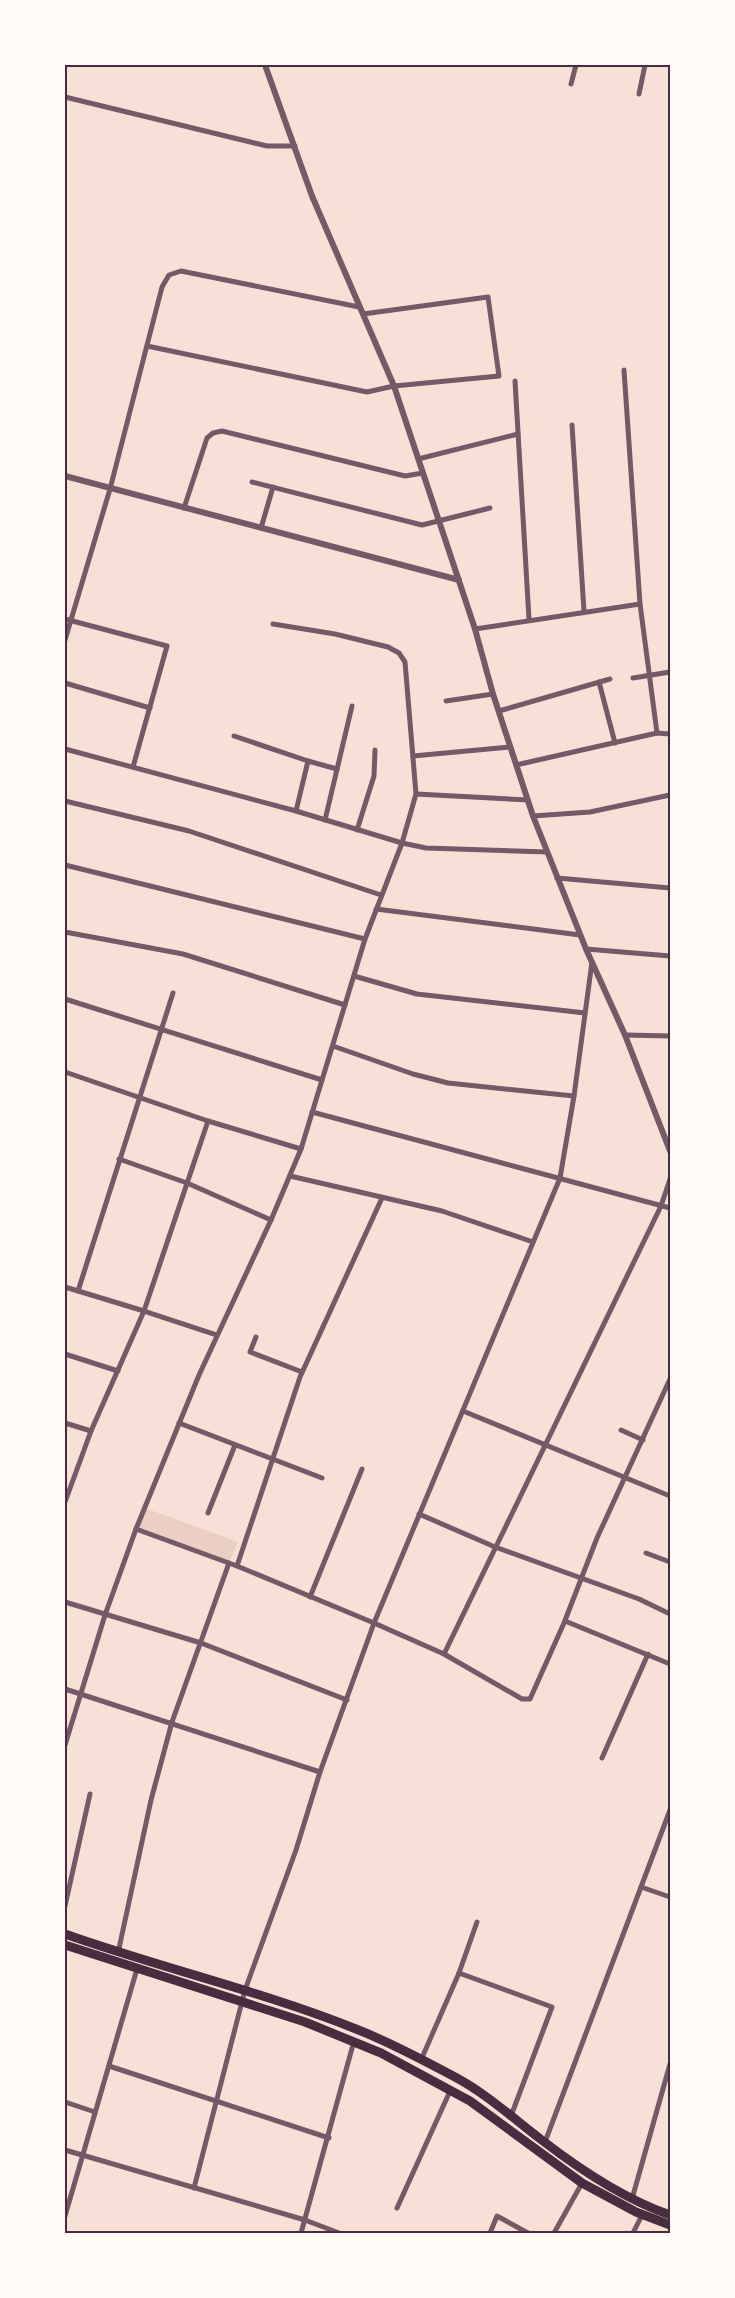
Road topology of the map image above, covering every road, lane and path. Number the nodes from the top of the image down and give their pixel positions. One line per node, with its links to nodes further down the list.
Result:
1 (265, 65): 7 (street)
2 (576, 65): 4 (street)
3 (646, 65): 5 (street)
4 (571, 84)
5 (639, 94)
6 (65, 97): 7 (street)
7 (295, 146): 8 (street)
8 (359, 307): 9 (street); 10 (street)
9 (363, 314): 13 (street); 13 (street)
10 (147, 346): 13 (street); 21 (street)
11 (624, 370): 27 (street)
12 (515, 381): 15 (street)
13 (394, 386): 16 (street)
14 (572, 424): 28 (street)
15 (518, 434): 16 (street); 30 (street)
16 (418, 459): 17 (street)
17 (422, 474): 22 (street); 24 (street)
18 (65, 476): 21 (street)
19 (252, 482): 20 (street)
20 (273, 487): 24 (street); 25 (street)
21 (110, 489): 22 (street); 31 (street)
22 (184, 508): 25 (street)
23 (490, 508): 24 (street)
24 (439, 521): 26 (street)
25 (261, 528): 26 (street)
26 (459, 580): 33 (street)
27 (640, 604): 28 (street); 36 (street)
28 (584, 611): 30 (street)
29 (65, 619): 31 (street)
30 (528, 619): 33 (street)
31 (72, 620): 34 (street); 44 (street)
32 (273, 624): 53 (street)
33 (475, 629): 41 (street)
34 (65, 640)
35 (670, 672): 36 (street)
36 (651, 675): 37 (street); 46 (street)
37 (633, 678)
38 (610, 679): 39 (street)
39 (599, 682): 45 (street); 49 (street)
40 (65, 683): 44 (street)
41 (493, 694): 42 (street); 45 (street)
42 (446, 701)
43 (352, 706): 57 (street)
44 (150, 708): 56 (street)
45 (499, 710): 50 (street)
46 (658, 733): 47 (street); 49 (street)
47 (670, 734)
48 (234, 736): 54 (street)
49 (615, 743): 55 (street)
50 (510, 747): 53 (street); 55 (street)
51 (65, 749): 56 (street)
52 (375, 750): 65 (street)
53 (413, 756): 58 (street)
54 (308, 761): 57 (street); 62 (street)
55 (516, 765): 60 (street)
56 (133, 767): 62 (street)
57 (337, 769): 64 (street)
58 (416, 794): 60 (street); 66 (street)
59 (670, 795): 63 (street)
60 (528, 800): 63 (street)
61 (65, 801): 71 (street)
62 (296, 811): 64 (street)
63 (533, 816): 67 (street)
64 (325, 820): 65 (street)
65 (357, 830): 66 (street)
66 (402, 843): 67 (street); 71 (street)
67 (546, 852): 69 (street)
68 (65, 865): 75 (street)
69 (556, 878): 70 (street); 74 (street)
70 (670, 888)
71 (381, 895): 72 (street)
72 (376, 909): 74 (street); 75 (street)
73 (65, 932): 82 (street)
74 (580, 935): 76 (street)
75 (365, 939): 79 (street)
76 (586, 949): 77 (street); 78 (street)
77 (670, 956)
78 (592, 962): 83 (street); 85 (street)
79 (354, 976): 82 (street); 83 (street)
80 (172, 993): 84 (street)
81 (65, 999): 84 (street)
82 (345, 1005): 87 (street)
83 (585, 1013): 90 (street)
84 (161, 1029): 89 (street); 91 (street)
85 (625, 1035): 86 (street); 95 (street)
86 (670, 1036)
87 (332, 1046): 89 (street); 90 (street)
88 (65, 1072): 91 (street)
89 (322, 1080): 92 (street)
90 (574, 1096): 98 (street)
91 (138, 1097): 93 (street); 96 (street)
92 (312, 1112): 94 (street); 98 (street)
93 (208, 1121): 94 (street); 100 (street)
94 (301, 1149): 97 (street)
95 (670, 1151)
96 (119, 1158): 100 (street); 107 (street)
97 (290, 1176): 101 (street); 104 (street)
98 (560, 1178): 102 (street); 105 (street)
99 (670, 1179): 102 (street)
100 (187, 1183): 104 (street); 108 (street)
101 (382, 1198): 105 (street); 113 (street)
102 (661, 1206): 103 (street); 121 (street)
103 (670, 1208)
104 (271, 1220): 109 (street)
105 (533, 1242): 115 (street)
106 (65, 1286): 107 (street)
107 (78, 1291): 108 (street)
108 (144, 1311): 109 (street); 112 (street)
109 (217, 1335): 117 (street)
110 (256, 1337): 113 (street)
111 (65, 1354): 112 (street)
112 (118, 1371): 119 (street)
113 (302, 1372): 123 (street)
114 (670, 1380): 120 (street)
115 (463, 1411): 121 (street); 130 (street)
116 (65, 1423): 119 (street)
117 (179, 1423): 122 (street); 131 (street)
118 (621, 1430): 120 (street)
119 (91, 1431): 128 (street)
120 (643, 1440): 126 (street)
121 (546, 1444): 126 (street); 132 (street)
122 (235, 1445): 123 (street); 129 (street)
123 (273, 1459): 125 (street); 136 (street)
124 (362, 1469): 138 (street)
125 (322, 1478)
126 (626, 1479): 127 (street); 137 (street)
127 (670, 1496)
128 (65, 1502)
129 (208, 1513)
130 (419, 1514): 132 (street); 143 (street)
131 (136, 1529): 135 (street); 141 (street)
132 (495, 1547): 137 (street); 145 (street)
133 (646, 1553): 134 (street)
134 (670, 1562)
135 (230, 1563): 136 (street); 144 (street)
136 (237, 1566): 138 (street)
137 (582, 1577): 140 (street); 142 (street)
138 (310, 1597): 143 (street)
139 (65, 1602): 141 (street)
140 (670, 1614)
141 (105, 1615): 144 (street); 149 (street)
142 (565, 1621): 145 (street); 146 (street)
143 (374, 1623): 145 (street); 150 (street)
144 (201, 1643): 150 (street); 151 (street)
145 (444, 1654)
146 (648, 1654): 147 (street); 153 (street)
147 (670, 1664)
148 (65, 1688): 149 (street)
149 (80, 1693): 151 (street); 152 (street)
150 (347, 1700): 154 (street)
151 (172, 1722): 154 (street); 163 (street)
152 (65, 1746)
153 (602, 1758)
154 (320, 1772): 166 (street)
155 (90, 1794): 159 (street)
156 (670, 1810): 157 (street)
157 (641, 1887): 158 (street); 178 (street)
158 (670, 1897)
159 (65, 1906)
160 (477, 1922): 165 (street)
161 (65, 1934): 163 (main road)
162 (65, 1945): 164 (main road)
163 (118, 1953): 166 (main road)
164 (137, 1969): 167 (main road); 171 (street)
165 (459, 1973): 169 (street); 176 (street)
166 (245, 1990): 167 (street); 169 (main road)
167 (242, 2001): 168 (main road); 173 (street)
168 (354, 2041): 172 (main road); 177 (street)
169 (421, 2060): 176 (main road)
170 (670, 2064): 183 (street)
171 (109, 2066): 173 (street); 175 (street)
172 (451, 2089): 181 (main road); 184 (street)
173 (217, 2101): 177 (street); 182 (street)
174 (65, 2102): 175 (street)
175 (95, 2112): 180 (street)
176 (511, 2116): 178 (main road)
177 (329, 2138): 189 (street)
178 (545, 2142): 183 (main road)
179 (65, 2150): 180 (street)
180 (81, 2155): 182 (street); 188 (street)
181 (582, 2183): 185 (main road); 195 (street)
182 (194, 2188): 189 (street)
183 (632, 2200): 185 (street); 187 (main road)
184 (397, 2208)
185 (627, 2208): 186 (main road)
186 (642, 2215): 190 (main road); 196 (street)
187 (670, 2215)
188 (65, 2216)
189 (305, 2220): 191 (street); 192 (street)
190 (670, 2225)
191 (301, 2233)
192 (339, 2233)
193 (490, 2233): 194 (street)
194 (528, 2233)
195 (554, 2233)
196 (633, 2233)

